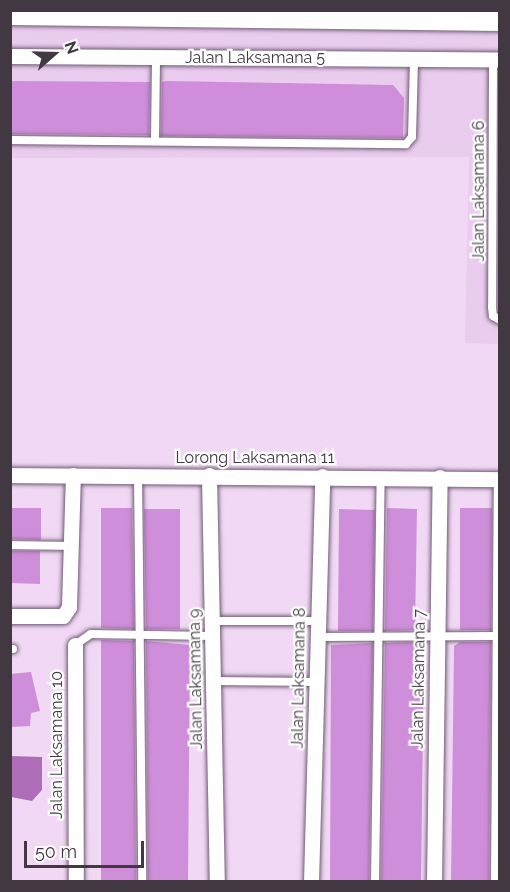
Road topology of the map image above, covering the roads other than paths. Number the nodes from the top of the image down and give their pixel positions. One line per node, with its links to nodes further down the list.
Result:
1 (10, 14): 2 (street)
2 (246, 14): 3 (street)
3 (500, 20)
4 (10, 56): 5 (street, Jalan Laksamana 5)
5 (156, 57): 6 (street, Jalan Laksamana 5); 9 (lane)
6 (414, 59): 7 (street, Jalan Laksamana 5); 9 (lane)
7 (496, 59): 10 (lane, Jalan Laksamana 6)
8 (10, 140): 9 (lane)
9 (155, 141)
10 (500, 320)
11 (10, 475): 12 (street, Lorong Laksamana 11)
12 (73, 475): 13 (street, Lorong Laksamana 11); 20 (street)
13 (138, 475): 14 (street, Lorong Laksamana 11); 24 (lane)
14 (209, 475): 15 (street, Lorong Laksamana 11); 22 (street, Jalan Laksamana 9)
15 (322, 476): 16 (street, Lorong Laksamana 11); 23 (street, Jalan Laksamana 8)
16 (381, 477): 17 (street, Lorong Laksamana 11); 25 (lane)
17 (440, 477): 18 (street, Lorong Laksamana 11); 27 (street, Jalan Laksamana 7)
18 (499, 479): 26 (lane)
19 (10, 545): 20 (lane)
20 (72, 546): 21 (street)
21 (10, 616)
22 (213, 629): 23 (lane); 24 (lane); 29 (street, Jalan Laksamana 9)
23 (318, 629): 25 (lane); 30 (street, Jalan Laksamana 8)
24 (140, 636): 28 (lane); 32 (lane)
25 (378, 636): 27 (lane); 35 (lane)
26 (498, 636): 27 (lane); 37 (lane)
27 (438, 637): 36 (street, Jalan Laksamana 7)
28 (75, 645): 31 (street, Jalan Laksamana 10)
29 (215, 681): 30 (lane); 33 (street, Jalan Laksamana 9)
30 (317, 682): 34 (street, Jalan Laksamana 8)
31 (76, 882)
32 (142, 882)
33 (217, 882)
34 (312, 882)
35 (375, 882)
36 (434, 882)
37 (495, 882)

